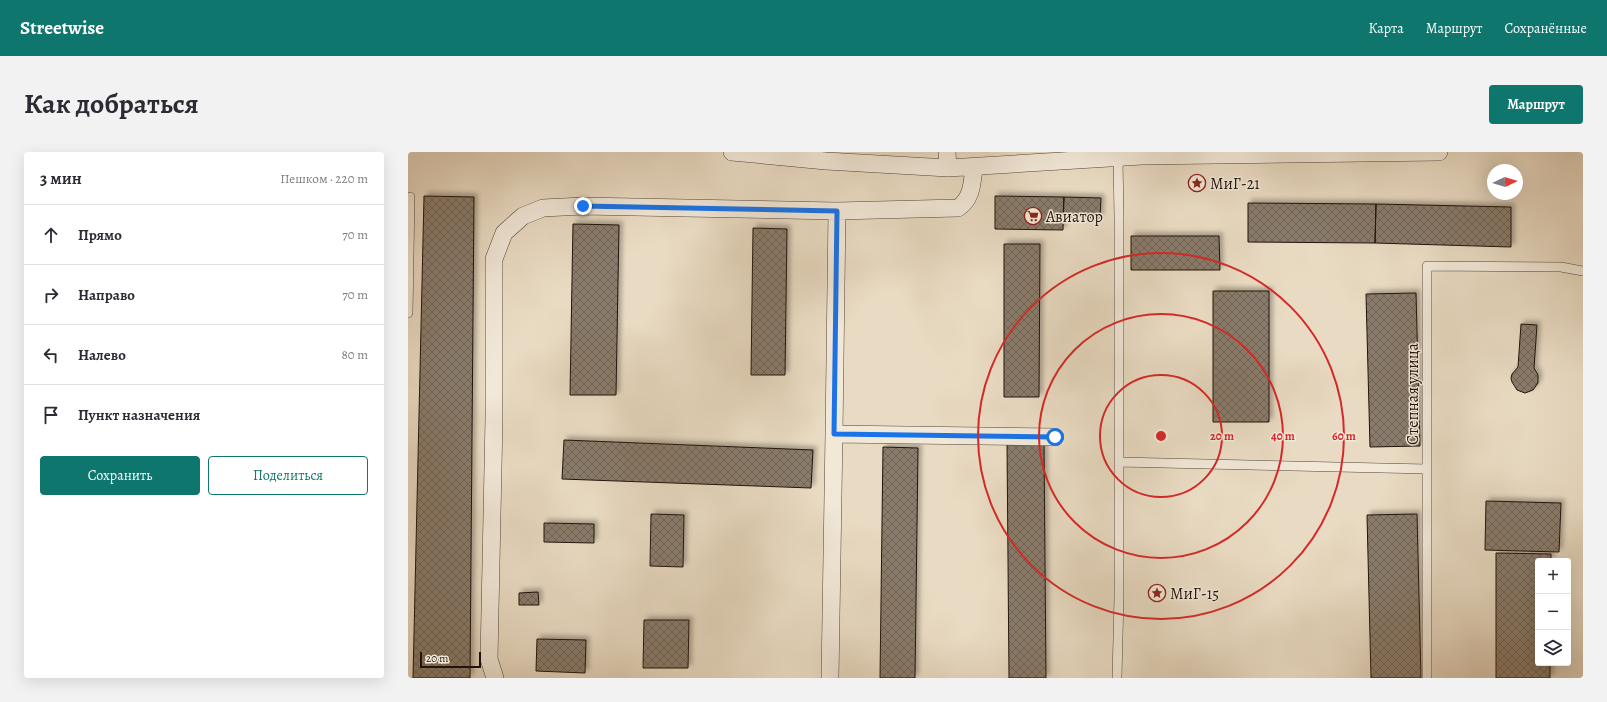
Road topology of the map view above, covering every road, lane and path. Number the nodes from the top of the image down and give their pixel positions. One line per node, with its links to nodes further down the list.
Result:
1 (732, 152): 4 (street)
2 (1439, 152): 3 (street)
3 (1142, 154): 5 (street)
4 (825, 156): 6 (street)
5 (1118, 158): 7 (street); 14 (lane)
6 (948, 160): 7 (street)
7 (974, 168): 9 (street)
8 (410, 197): 11 (lane)
9 (837, 211): 12 (street); 16 (street)
10 (1583, 271): 15 (lane, Степная улица)
11 (408, 313)
12 (834, 434): 13 (street); 17 (street)
13 (1055, 437)
14 (1119, 462): 15 (lane); 18 (lane)
15 (1427, 470): 19 (lane, Степная улица)
16 (495, 678)
17 (830, 678)
18 (1117, 678)
19 (1427, 678)

